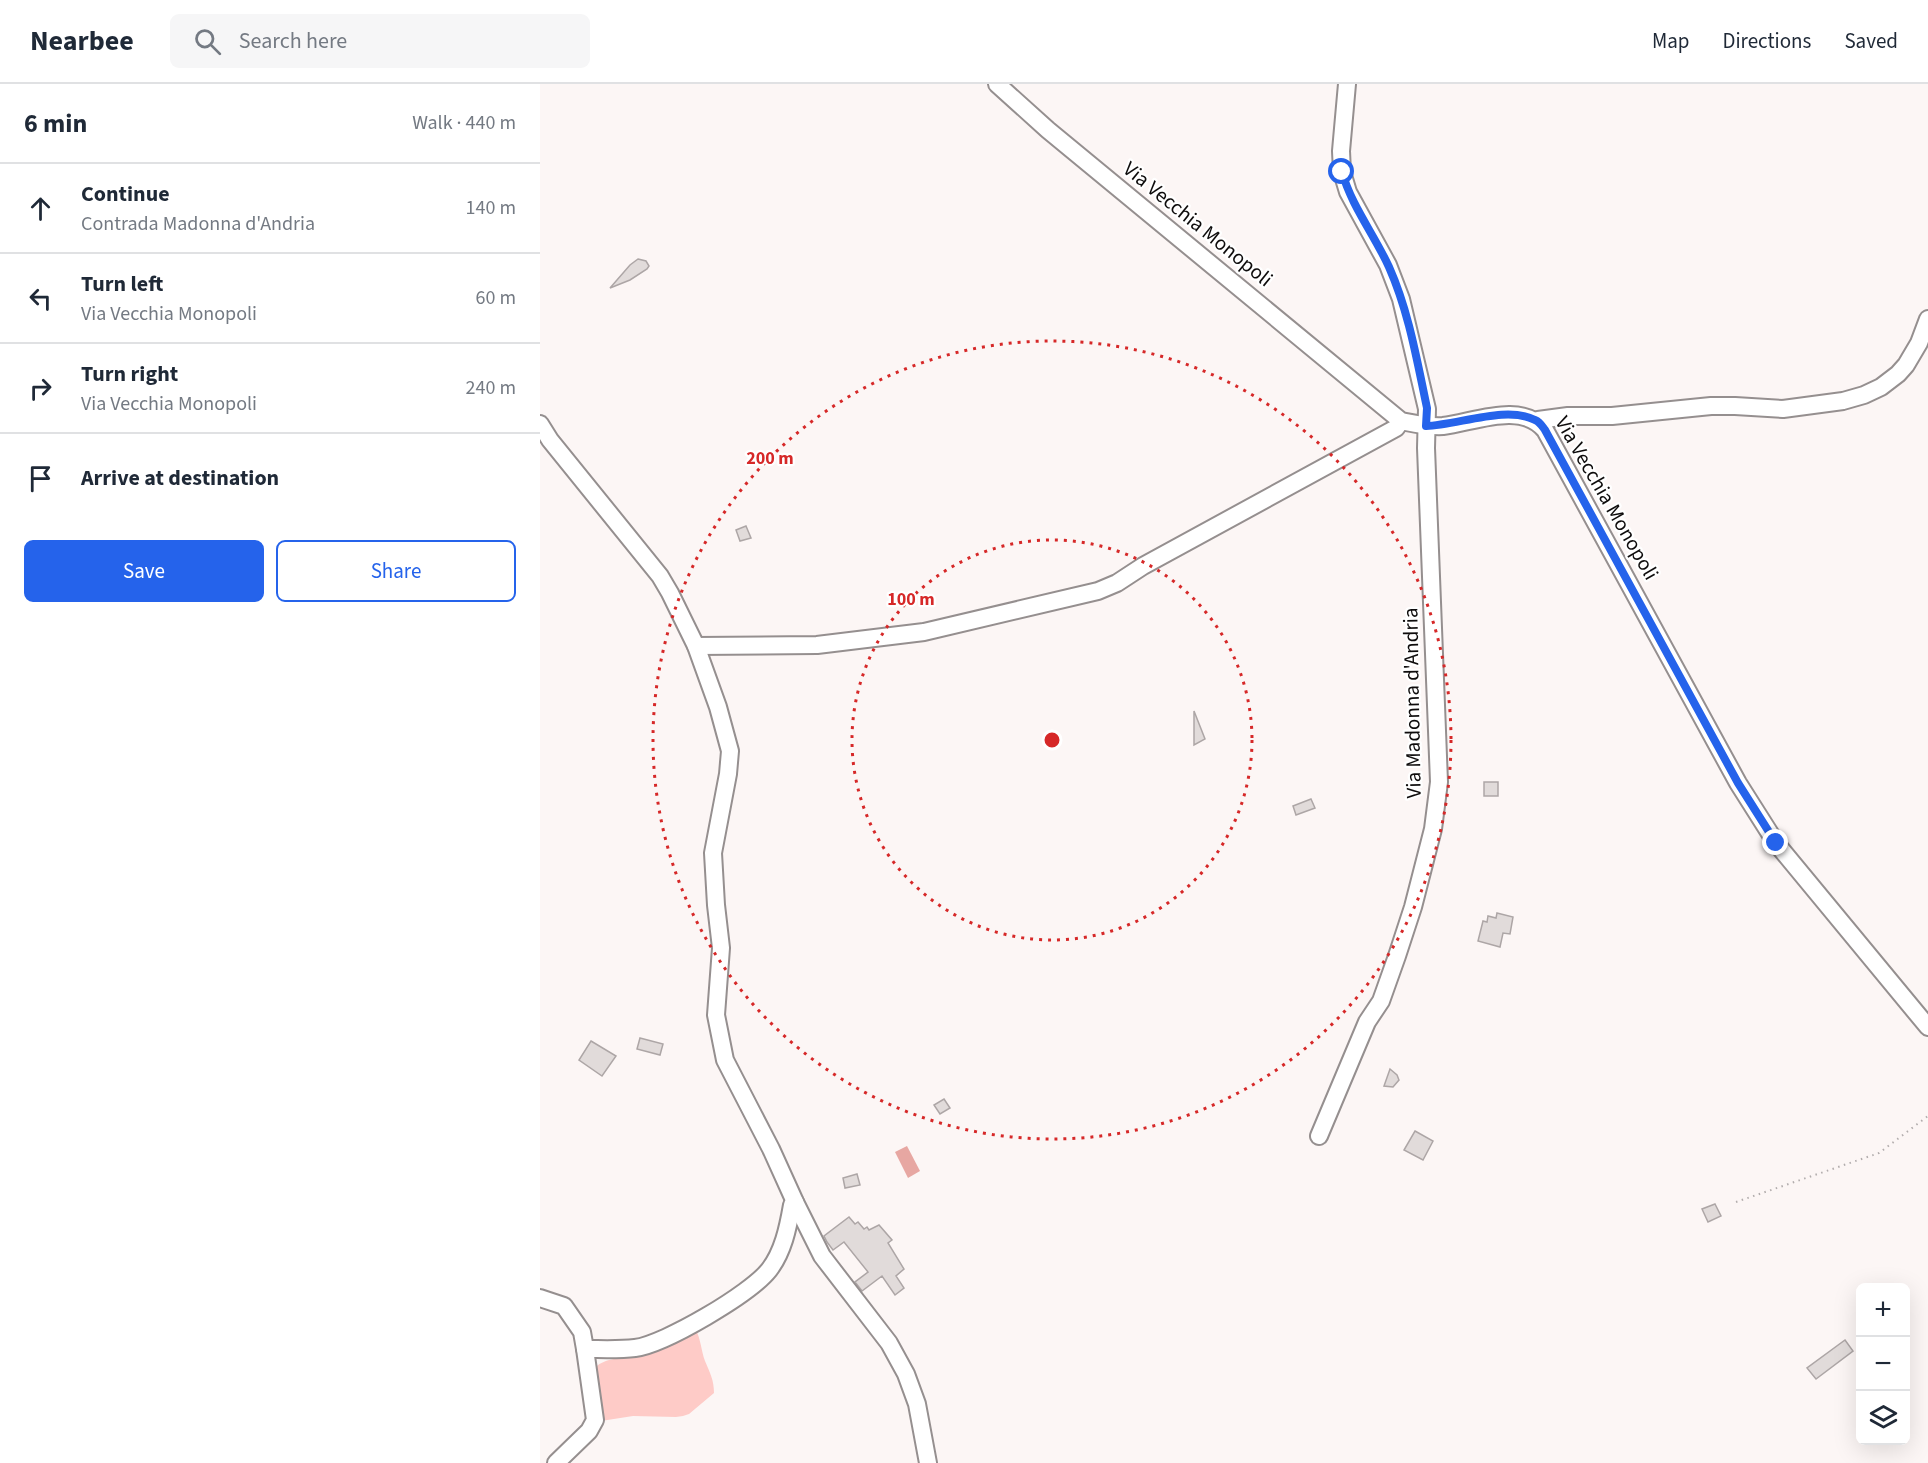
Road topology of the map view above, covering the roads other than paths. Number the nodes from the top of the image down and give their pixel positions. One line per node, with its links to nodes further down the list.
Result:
1 (997, 84): 5 (street, Via Vecchia Monopoli)
2 (1347, 84): 7 (street, Via Madonna d'Andria)
3 (1928, 320): 4 (street)
4 (1538, 420): 7 (street, Via Vecchia Monopoli); 9 (street, Via Vecchia Monopoli)
5 (1401, 421): 7 (street, Via Vecchia Monopoli); 8 (street)
6 (540, 424): 8 (street)
7 (1426, 426): 10 (street, Via Madonna d'Andria)
8 (696, 646): 11 (street)
9 (1928, 1027)
10 (1319, 1136)
11 (795, 1202): 13 (street); 15 (street)
12 (540, 1298): 13 (street)
13 (585, 1349): 14 (street)
14 (556, 1463)
15 (928, 1463)

